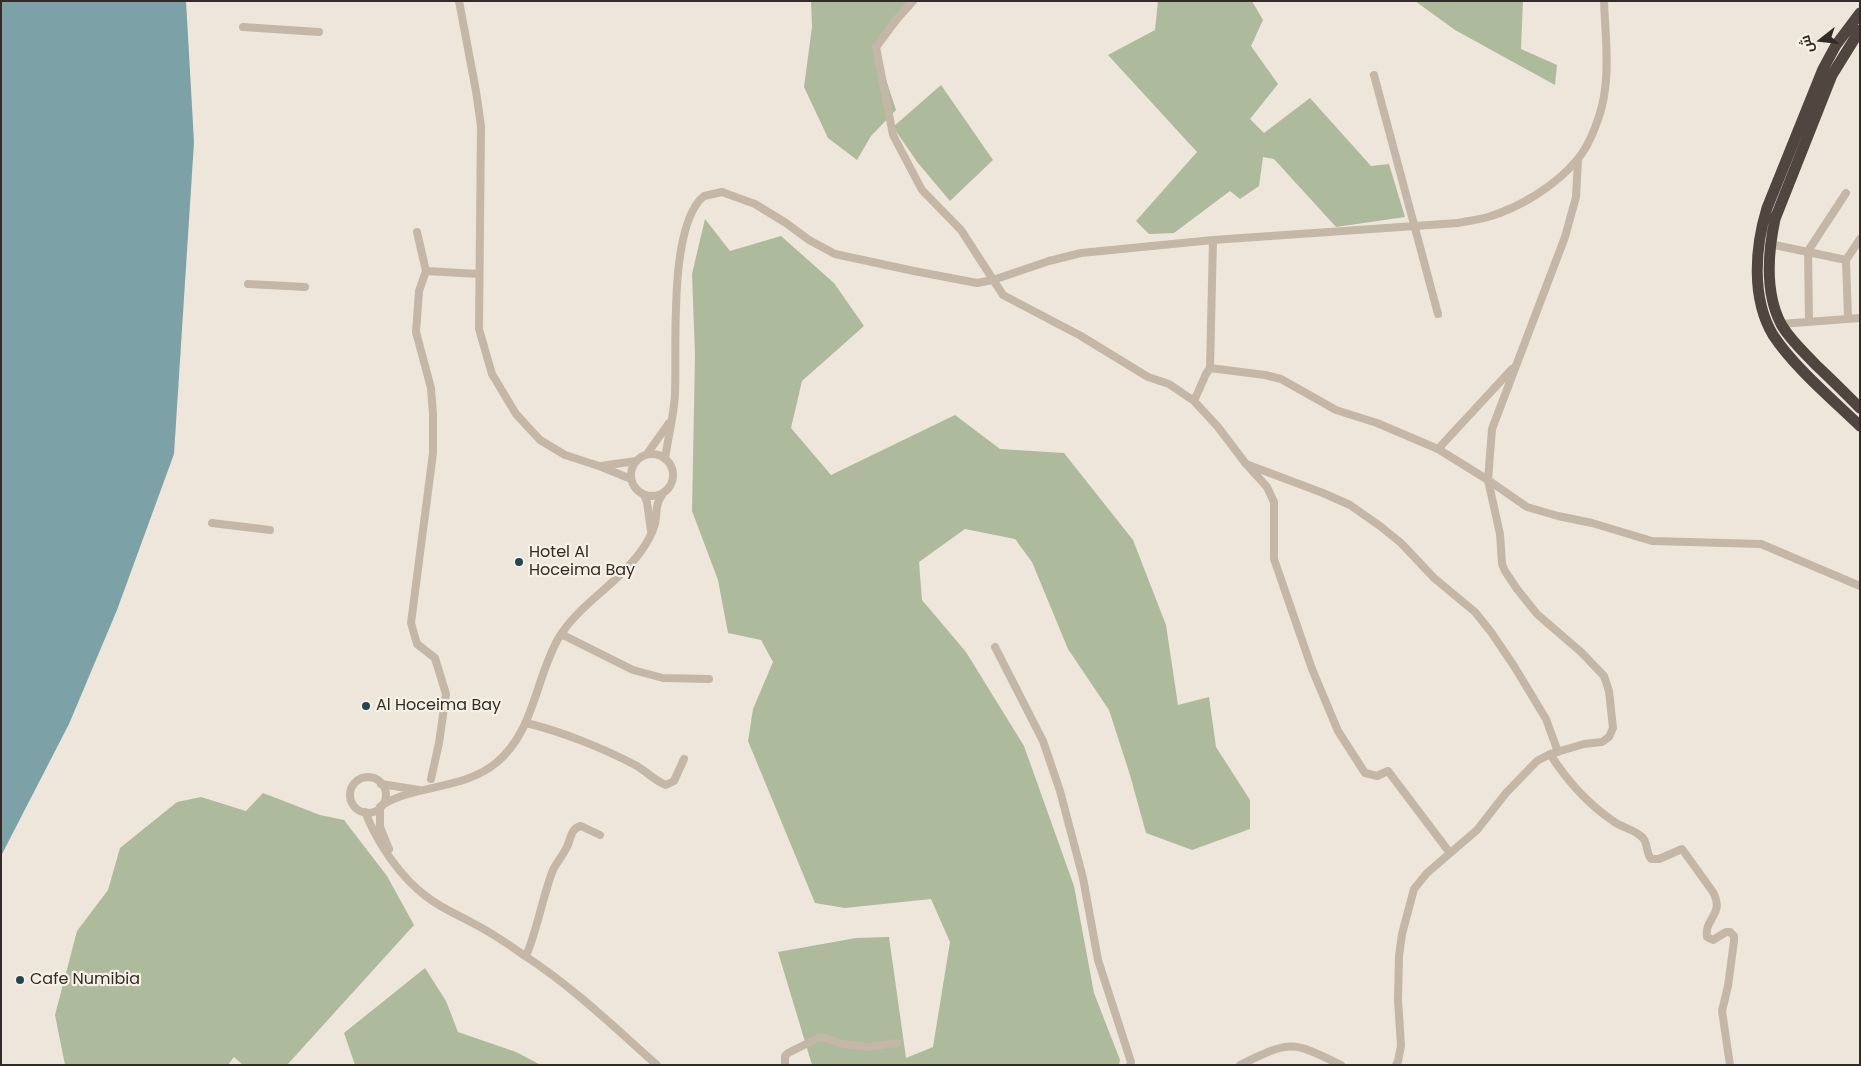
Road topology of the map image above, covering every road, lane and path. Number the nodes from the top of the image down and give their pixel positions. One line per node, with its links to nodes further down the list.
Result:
1 (459, 1): 19 (street)
2 (913, 1): 20 (street)
3 (1604, 1): 9 (street)
4 (1860, 13): 33 (highway)
5 (243, 27): 7 (street)
6 (1860, 30): 15 (highway)
7 (319, 32)
8 (1374, 75): 11 (street)
9 (1578, 159): 11 (street); 28 (street)
10 (1846, 193): 16 (street)
11 (1415, 225): 14 (street); 23 (street)
12 (417, 232): 18 (street)
13 (1860, 239): 17 (street)
14 (1213, 240): 20 (street); 29 (street)
15 (1770, 244): 16 (street); 27 (highway)
16 (1808, 251): 17 (street); 26 (street)
17 (1846, 260): 24 (street)
18 (426, 271): 19 (street); 54 (street)
19 (479, 274): 39 (street)
20 (993, 280): 30 (street); 32 (street)
21 (248, 284): 22 (street)
22 (305, 287)
23 (1438, 314)
24 (1848, 318): 25 (street); 26 (street)
25 (1860, 318)
26 (1809, 321): 27 (street)
27 (1781, 324): 31 (highway)
28 (1517, 364): 34 (street); 41 (street)
29 (1210, 368): 30 (street); 34 (street)
30 (1194, 401): 38 (street)
31 (1860, 408)
32 (671, 420): 35 (street); 36 (street)
33 (1860, 426)
34 (1438, 449): 41 (street)
35 (647, 454): 36 (street); 37 (street)
36 (665, 459): 42 (street)
37 (636, 461): 39 (street); 40 (street)
38 (1246, 464): 52 (street); 60 (street)
39 (599, 466): 40 (street)
40 (631, 479): 43 (street)
41 (1488, 480): 47 (street); 52 (street)
42 (664, 492): 43 (street); 46 (street)
43 (644, 495): 46 (street)
44 (212, 523): 45 (street)
45 (270, 530)
46 (652, 531): 48 (street)
47 (1860, 586)
48 (561, 634): 50 (street); 51 (street)
49 (995, 647): 66 (street)
50 (709, 679)
51 (526, 723): 53 (street); 56 (street)
52 (1554, 753): 60 (street); 70 (street)
53 (684, 759)
54 (431, 779)
55 (381, 784): 56 (street); 57 (street); 58 (street)
56 (420, 791): 57 (street)
57 (381, 806): 58 (street); 61 (street)
58 (365, 812): 61 (street)
59 (600, 834): 62 (street)
60 (1450, 853): 69 (street)
61 (392, 858): 62 (street)
62 (526, 956): 64 (street)
63 (897, 1043): 65 (street)
64 (657, 1065)
65 (785, 1065)
66 (1130, 1065)
67 (1240, 1065): 68 (street)
68 (1341, 1065)
69 (1396, 1065)
70 (1730, 1065)

